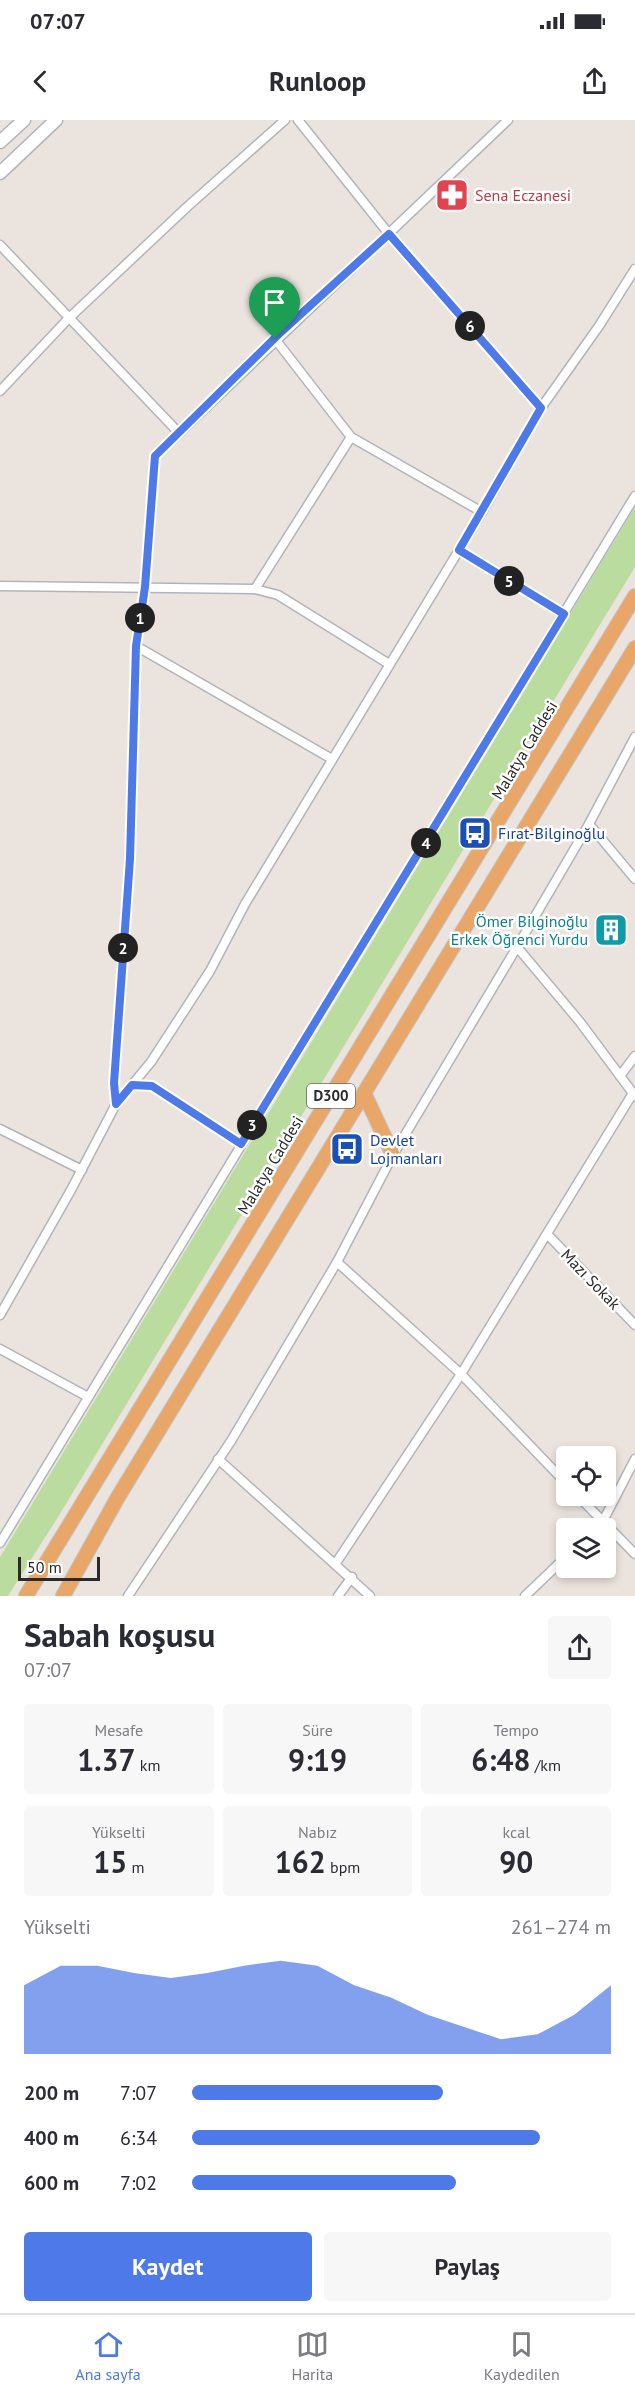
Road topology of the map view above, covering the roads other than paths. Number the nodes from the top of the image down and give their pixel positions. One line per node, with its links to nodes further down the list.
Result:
1 (24, 120): 6 (main road)
2 (57, 120): 7 (main road)
3 (285, 120): 11 (street)
4 (298, 120): 8 (street)
5 (508, 120): 8 (street)
6 (0, 142)
7 (0, 173)
8 (389, 234): 12 (street); 14 (street)
9 (0, 245): 11 (street)
10 (635, 269): 14 (street)
11 (68, 319): 13 (street); 15 (street)
12 (275, 339): 15 (street); 16 (street)
13 (0, 391)
14 (541, 408): 18 (street)
15 (179, 433): 21 (street)
16 (351, 437): 18 (street); 22 (street)
17 (635, 496): 24 (street)
18 (482, 512): 19 (street)
19 (459, 550): 24 (street); 27 (street)
20 (0, 586): 21 (street)
21 (145, 587): 22 (street); 25 (street)
22 (255, 589): 27 (street)
23 (635, 596): 62 (highway, Malatya Caddesi / D300)
24 (564, 614): 40 (street)
25 (136, 646): 29 (street); 38 (street)
26 (635, 649): 36 (highway, D300)
27 (389, 664): 29 (street)
28 (635, 737): 30 (street)
29 (332, 759): 35 (street)
30 (589, 824): 31 (street); 32 (street)
31 (635, 879)
32 (517, 947): 34 (street); 41 (street)
33 (635, 1056): 34 (street)
34 (620, 1076): 37 (street)
35 (132, 1085): 38 (street); 40 (street)
36 (364, 1093): 41 (highway); 63 (highway, D300)
37 (634, 1094): 43 (street)
38 (116, 1104): 42 (street)
39 (0, 1129): 42 (street)
40 (241, 1144): 49 (street)
41 (393, 1155): 44 (street)
42 (82, 1170): 45 (street)
43 (547, 1234): 46 (street, Mazı Sokak); 48 (street)
44 (337, 1262): 48 (street); 51 (street)
45 (0, 1315)
46 (635, 1325)
47 (0, 1349): 49 (street)
48 (461, 1374): 52 (street); 59 (street)
49 (88, 1397): 57 (street)
50 (635, 1459): 55 (street)
51 (218, 1460): 59 (street); 64 (street)
52 (556, 1473)
53 (589, 1506): 54 (street)
54 (600, 1518)
55 (605, 1518)
56 (616, 1534): 58 (street)
57 (0, 1543)
58 (635, 1554)
59 (336, 1563): 61 (street)
60 (556, 1566): 67 (street)
61 (352, 1577): 65 (street); 66 (street)
62 (26, 1596)
63 (63, 1596)
64 (128, 1596)
65 (338, 1596)
66 (370, 1596)
67 (525, 1596)

